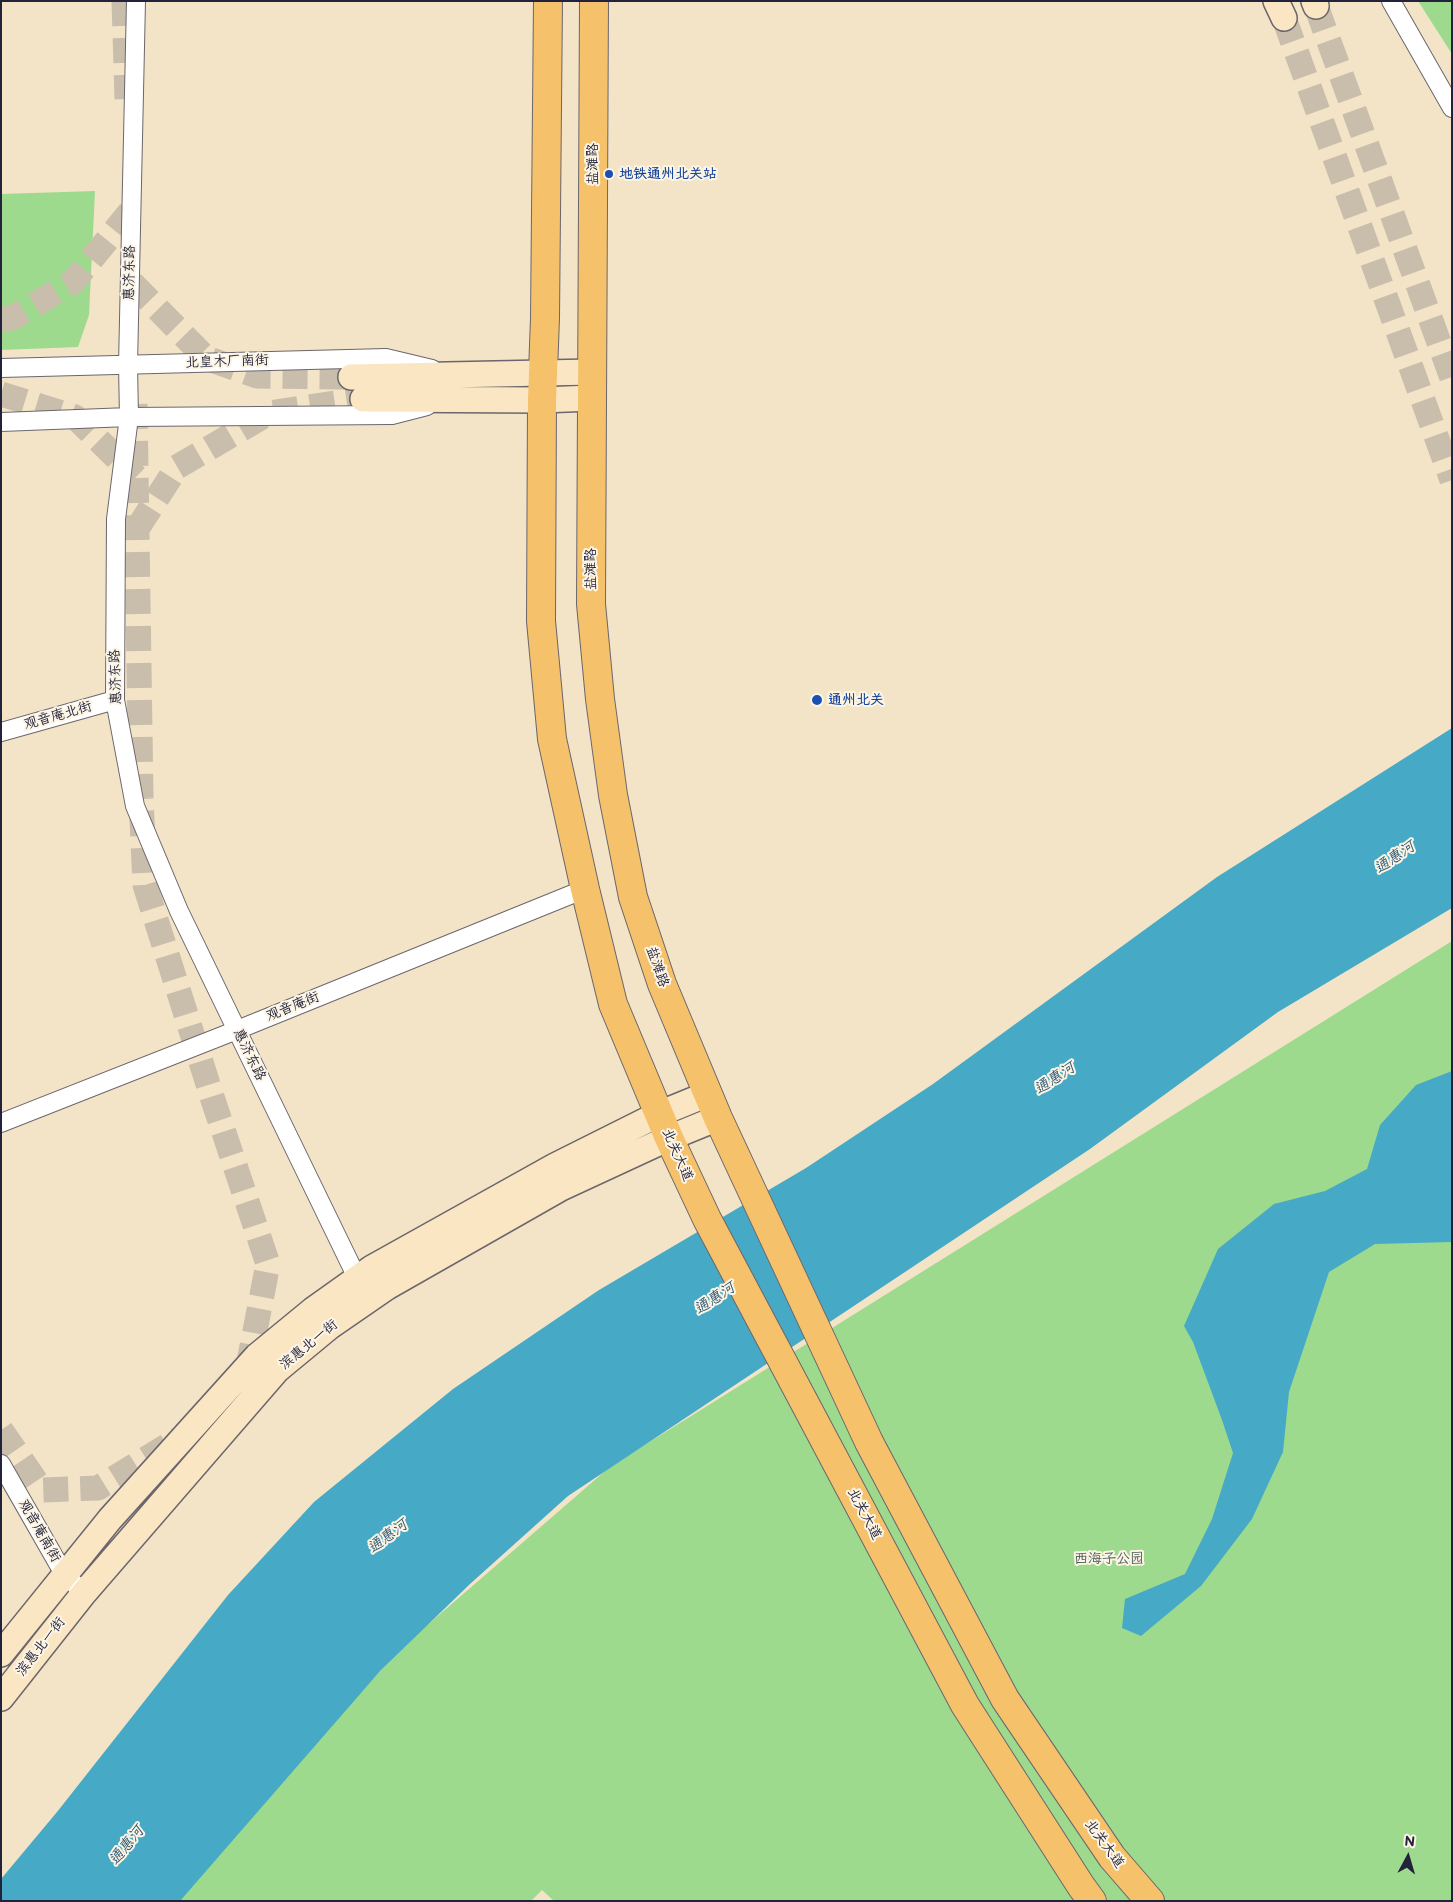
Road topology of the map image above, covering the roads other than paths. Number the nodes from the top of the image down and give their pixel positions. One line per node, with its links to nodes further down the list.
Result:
1 (136, 1): 6 (street, 惠济东路)
2 (548, 1): 8 (main road)
3 (594, 1): 11 (main road, 盐滩路)
4 (1391, 1): 5 (street)
5 (1452, 108)
6 (128, 365): 7 (street, 北皇木厂南街); 9 (street, 北皇木厂南街); 15 (street, 惠济东路)
7 (1, 368)
8 (543, 373): 9 (street, 北皇木厂南街); 11 (street, 北皇木厂南街); 14 (main road)
9 (451, 375): 10 (street, 北皇木厂南街)
10 (351, 376)
11 (592, 385): 14 (street); 21 (main road, 盐滩路)
12 (363, 399): 13 (street)
13 (451, 400): 14 (street); 15 (street)
14 (542, 400): 19 (main road)
15 (129, 417): 16 (street); 17 (street, 惠济东路)
16 (1, 422)
17 (115, 700): 18 (street, 观音庵北街); 20 (street, 惠济东路)
18 (1, 732)
19 (585, 889): 20 (street, 观音庵街); 23 (main road)
20 (237, 1030): 22 (street, 观音庵街); 24 (street, 惠济东路)
21 (713, 1106): 23 (street, 滨惠北一街); 31 (main road, 北关大道)
22 (1, 1123)
23 (664, 1126): 24 (street, 滨惠北一街); 30 (main road, 北关大道)
24 (363, 1289): 26 (street, 滨惠北一街); 27 (street, 滨惠北一街)
25 (1, 1464): 26 (street, 观音庵南街)
26 (64, 1574): 27 (street, 观音庵南街); 28 (street, 滨惠北一街)
27 (84, 1593): 29 (street, 滨惠北一街)
28 (1, 1654)
29 (1, 1698)
30 (1092, 1901)
31 (1150, 1901)

